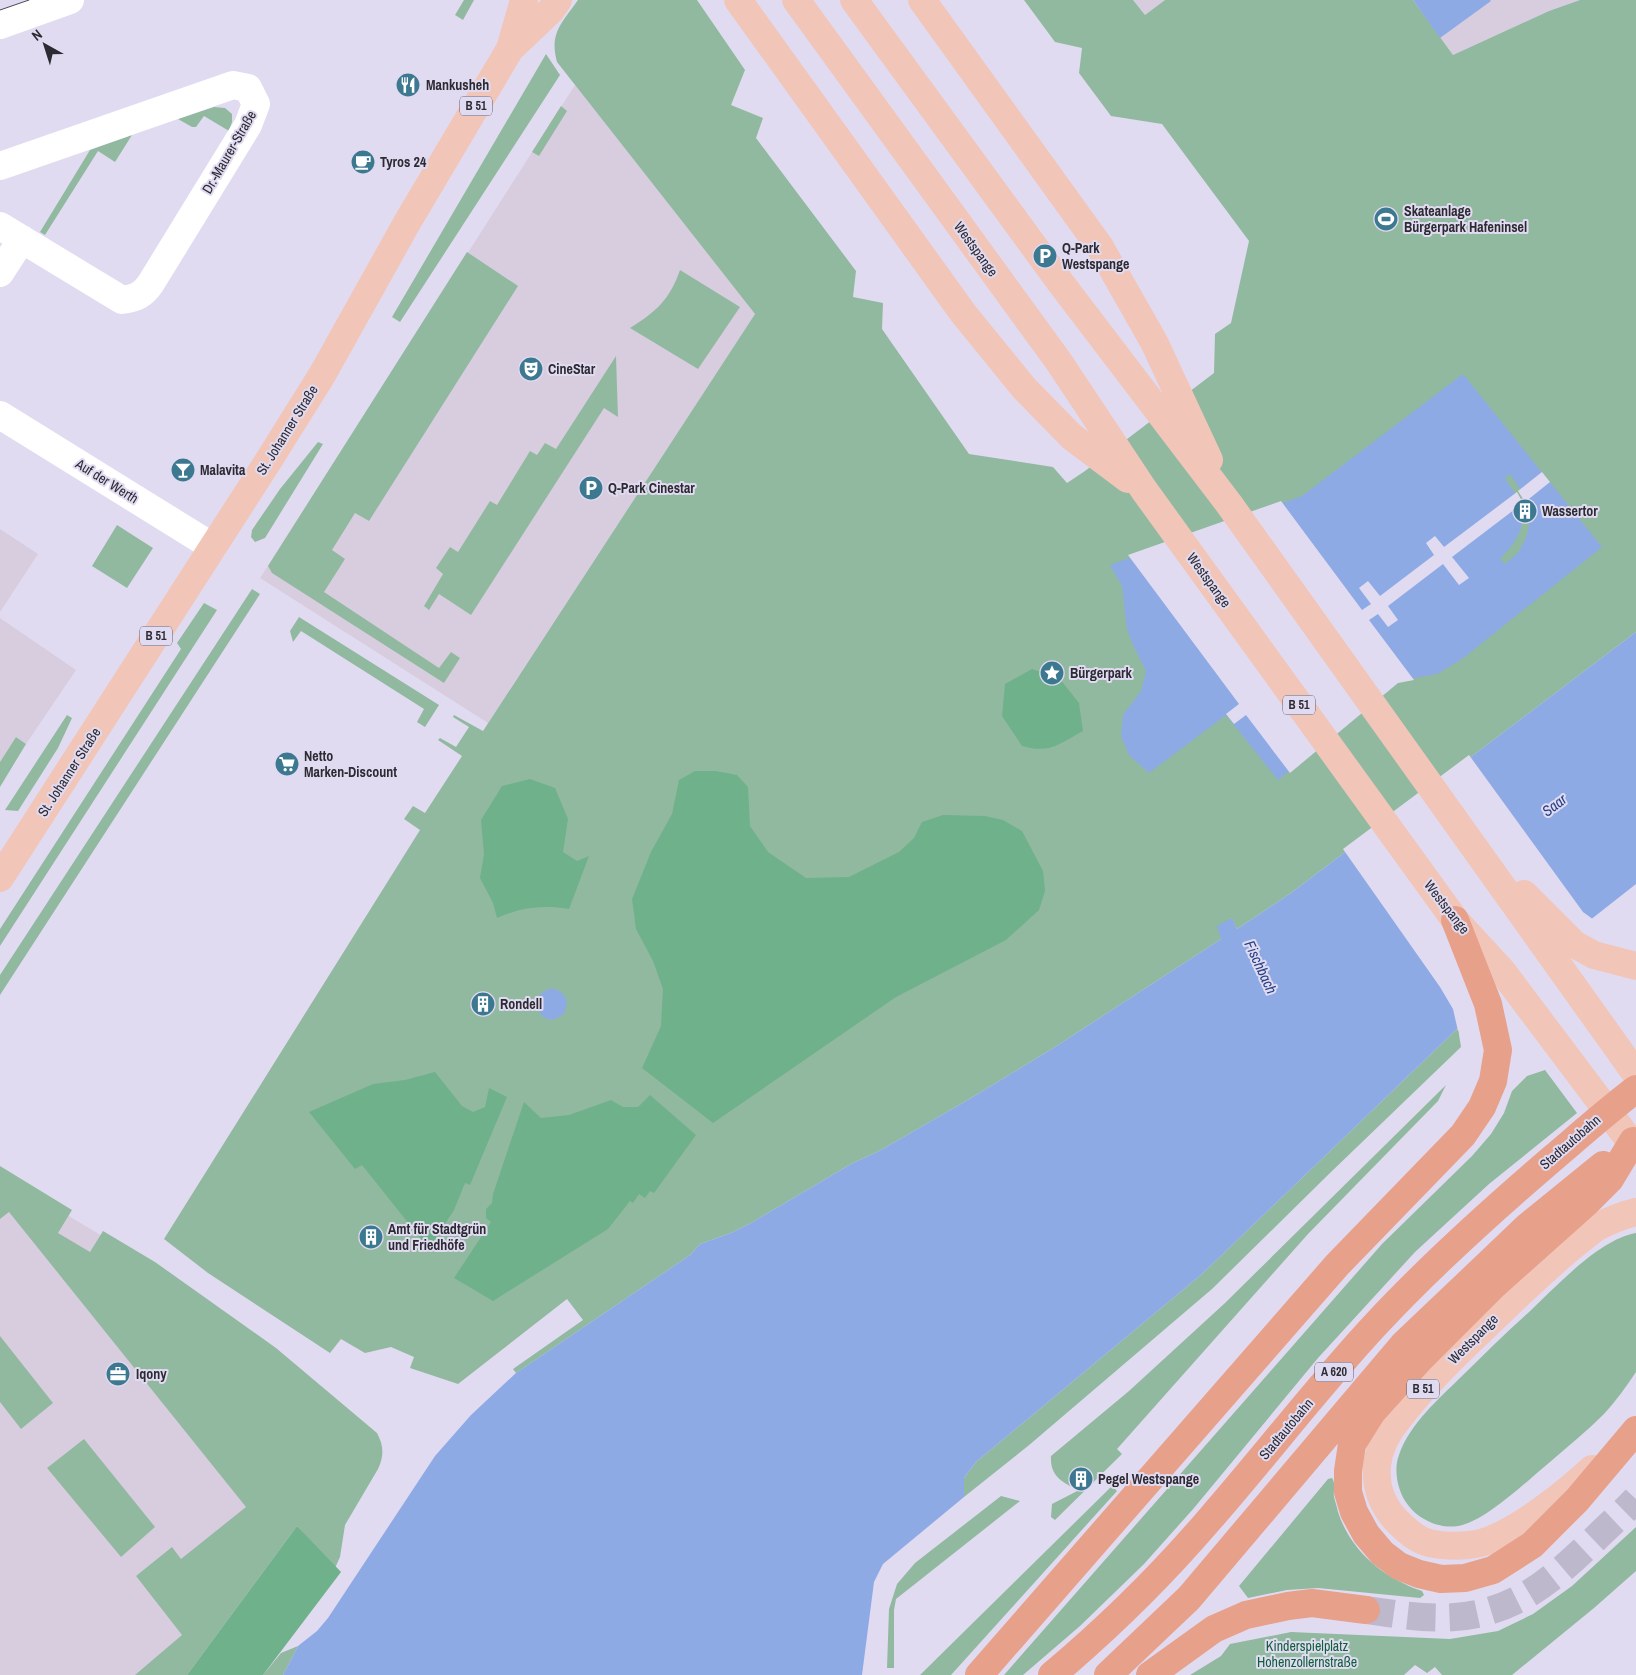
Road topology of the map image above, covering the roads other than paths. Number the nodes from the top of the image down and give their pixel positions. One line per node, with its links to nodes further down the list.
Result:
1 (70, 0): 8 (street)
2 (524, 0): 9 (main road, St. Johanner Straße / B 51)
3 (558, 0): 9 (main road, St. Johanner Straße / B 51)
4 (738, 0): 14 (main road)
5 (796, 0): 14 (main road, Westspange)
6 (854, 0): 15 (main road)
7 (922, 0): 15 (main road)
8 (0, 25)
9 (510, 49): 16 (main road, St. Johanner Straße / B 51)
10 (0, 166): 11 (street, Dr.-Maurer-Straße)
11 (11, 232): 12 (street, Dr.-Maurer-Straße)
12 (0, 273)
13 (0, 415): 16 (street, Auf der Werth)
14 (1144, 490): 19 (main road, Westspange / B 51)
15 (1229, 504): 17 (main road)
16 (213, 547): 18 (main road, St. Johanner Straße / B 51)
17 (1472, 842): 20 (main road); 21 (main road)
18 (0, 878)
19 (1454, 920): 23 (main road, Westspange / B 51); 29 (highway)
20 (1636, 966)
21 (1636, 1074)
22 (1636, 1089): 30 (highway, Stadtautobahn / A 620)
23 (1635, 1143): 27 (highway); 31 (highway, A 620)
24 (1636, 1212): 27 (main road, Westspange / B 51)
25 (1636, 1426): 27 (main road, Westspange / B 51)
26 (1636, 1430): 27 (highway)
27 (1523, 1536)
28 (1366, 1610): 32 (highway)
29 (980, 1675)
30 (1052, 1675)
31 (1108, 1675)
32 (1150, 1675)

